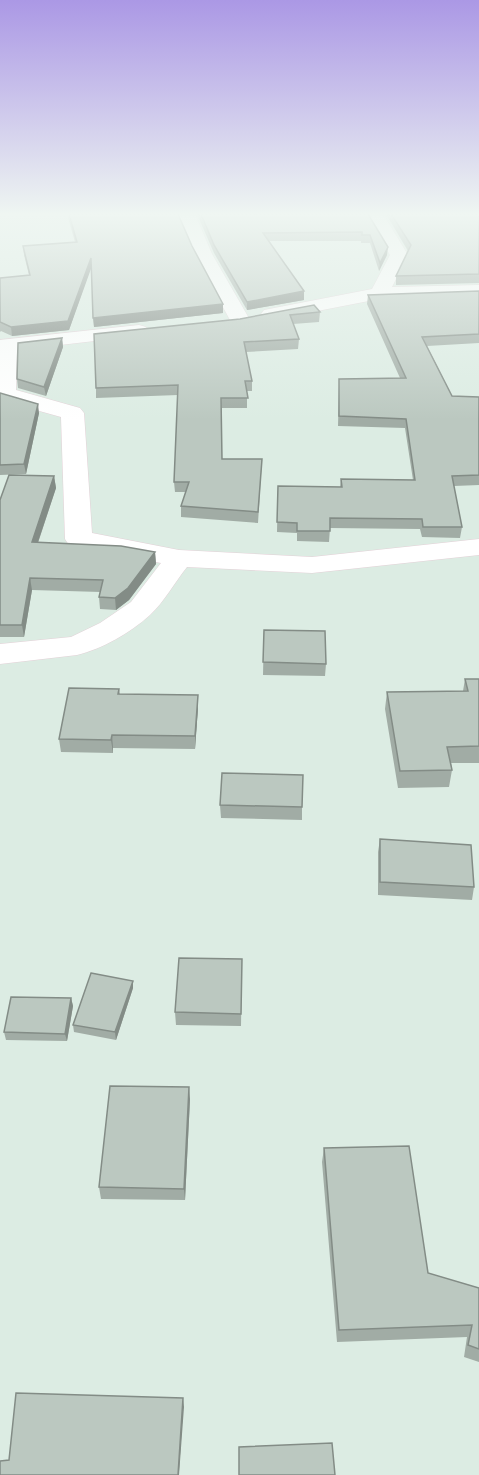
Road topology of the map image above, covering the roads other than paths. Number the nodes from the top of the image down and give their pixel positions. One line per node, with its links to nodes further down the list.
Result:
1 (219, 283): 5 (street)
2 (384, 283): 4 (street)
3 (479, 291): 4 (street)
4 (379, 293): 5 (street)
5 (240, 320): 6 (street)
6 (217, 322)
7 (158, 328): 8 (street)
8 (4, 342): 10 (street)
9 (479, 547): 10 (street)
10 (179, 558): 11 (street)
11 (0, 654)

